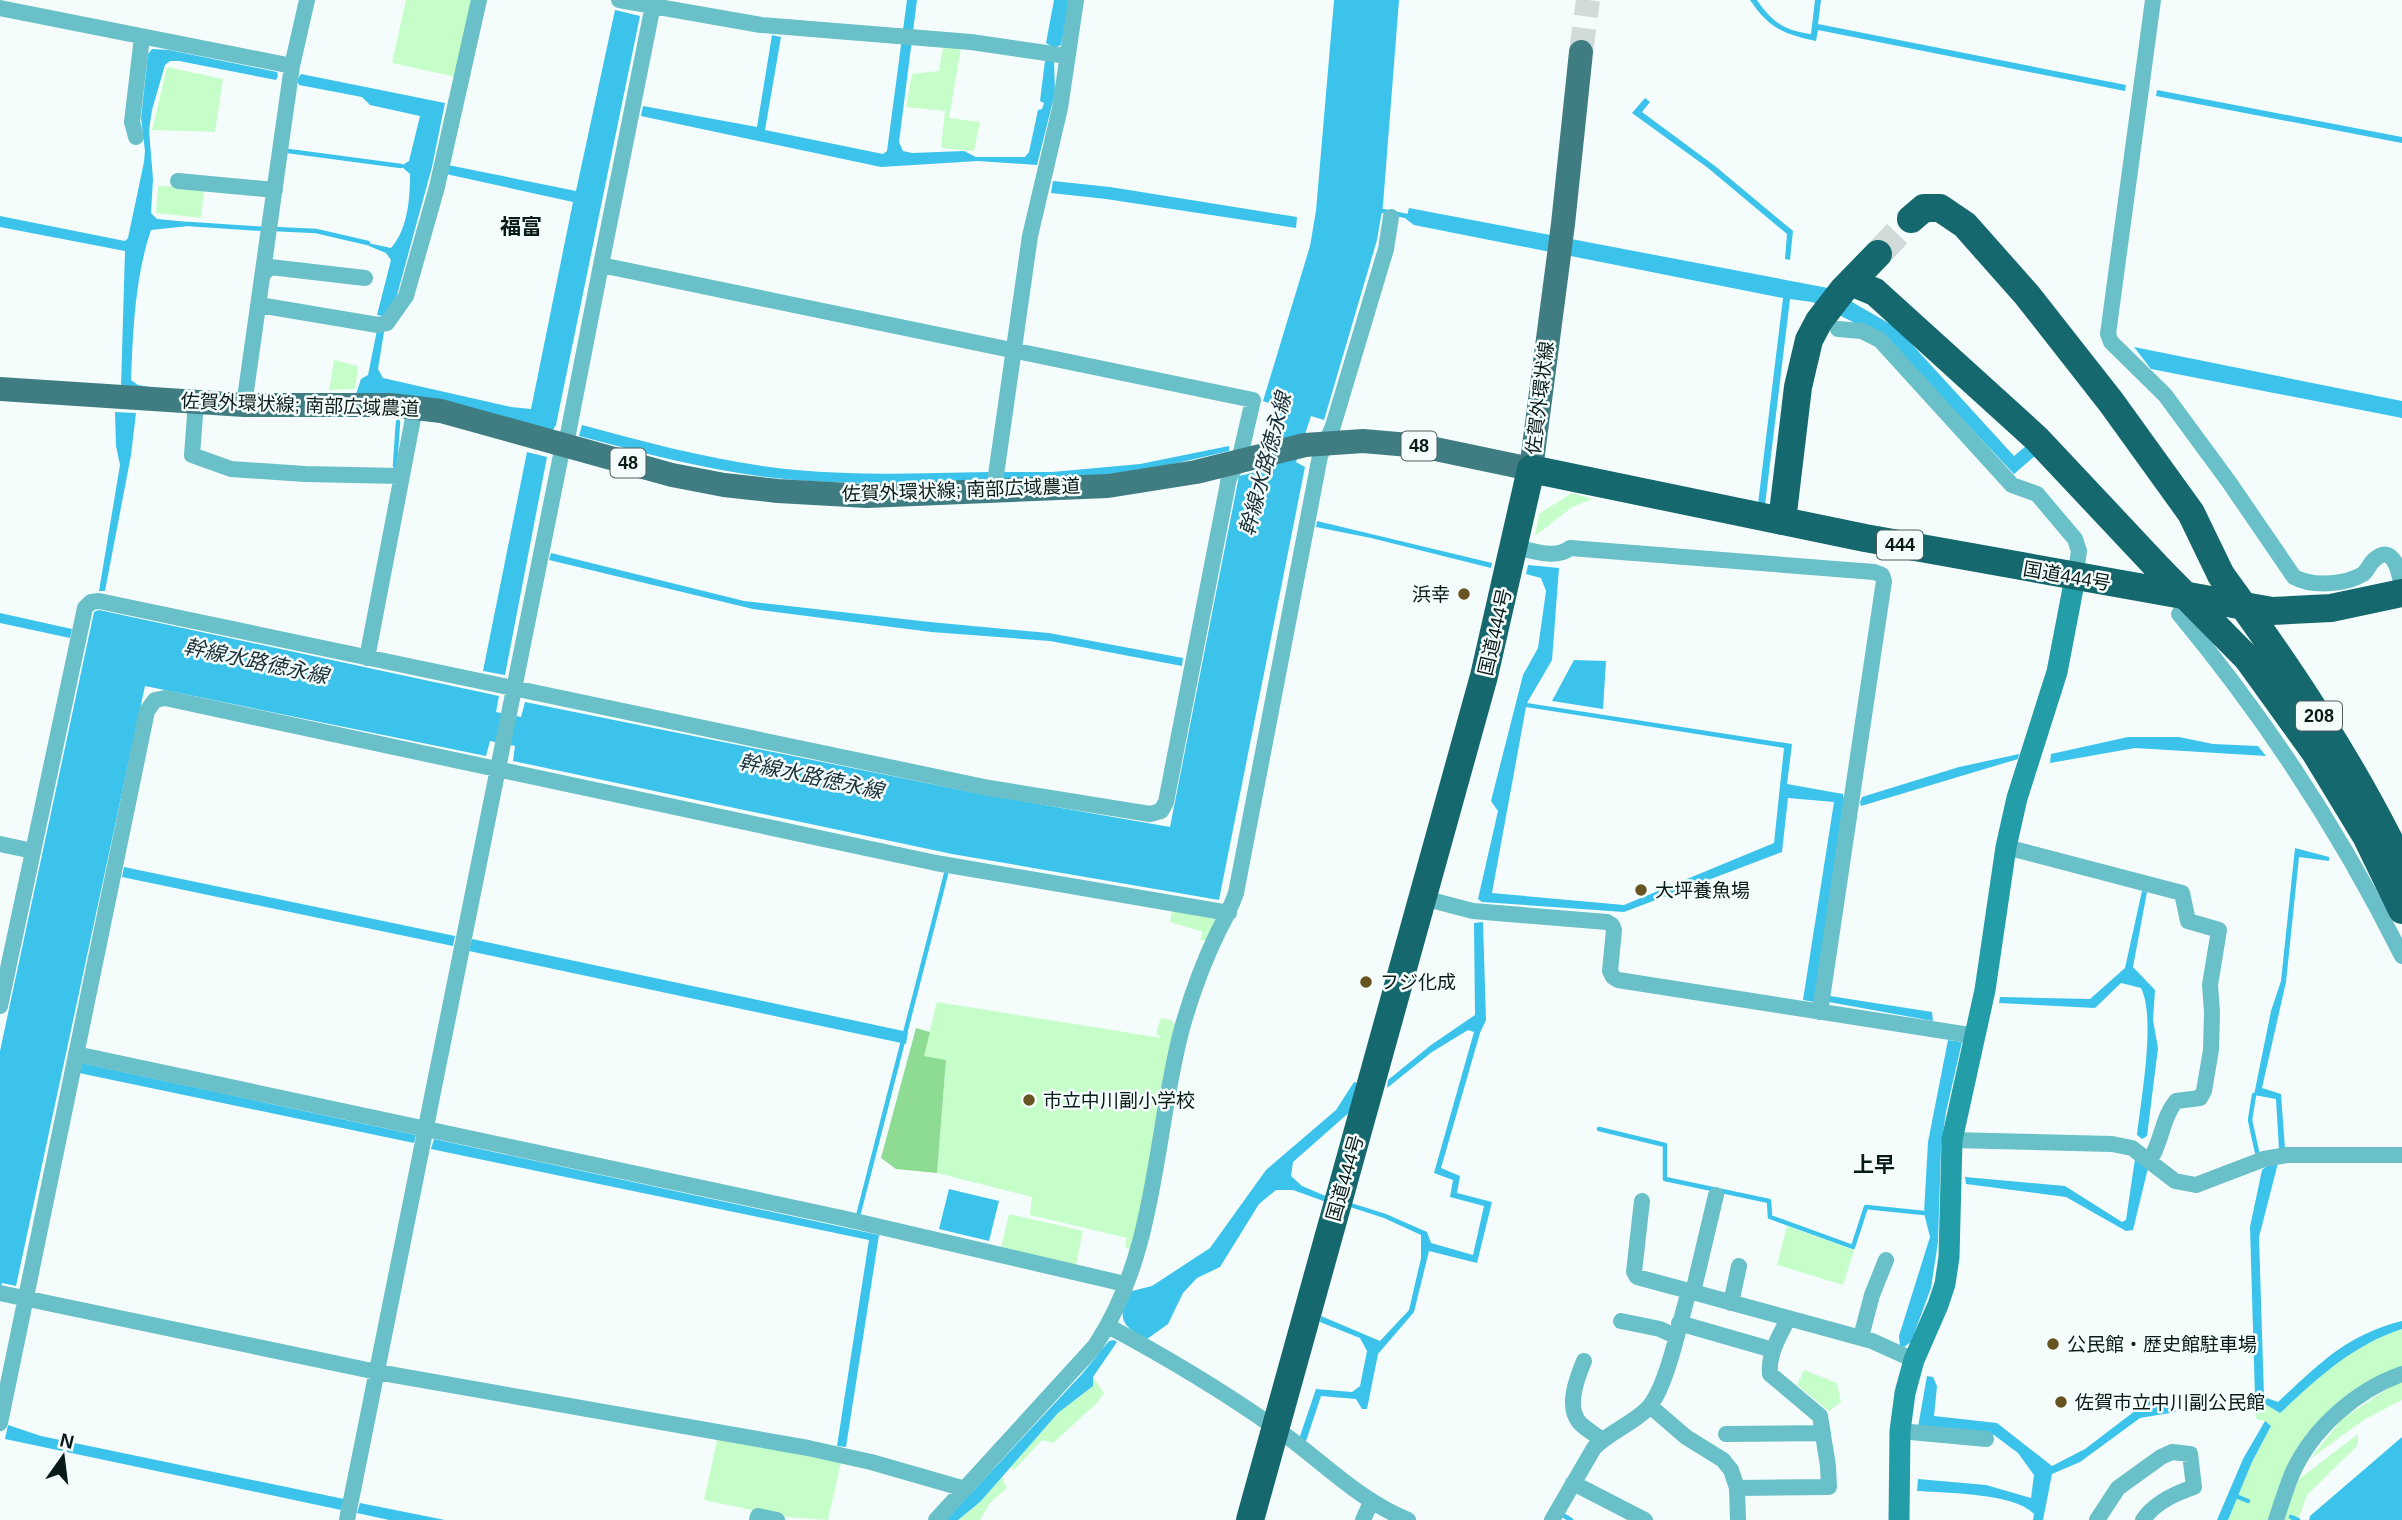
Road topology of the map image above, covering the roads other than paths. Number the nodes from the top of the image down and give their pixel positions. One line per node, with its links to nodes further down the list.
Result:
1 (307, 0): 11 (street)
2 (479, 0): 22 (street)
3 (619, 0): 6 (street)
4 (1076, 0): 10 (street)
5 (2153, 0): 38 (street)
6 (654, 3): 10 (street); 18 (street)
7 (0, 8): 8 (street)
8 (142, 37): 11 (street); 12 (street)
9 (1581, 52): 32 (main road, 佐賀外環状線)
10 (1057, 55): 24 (street)
11 (292, 66): 14 (street)
12 (136, 136)
13 (178, 181): 14 (street)
14 (275, 190): 19 (street)
15 (1391, 217): 29 (street)
16 (1911, 219): 46 (highway, 208, bridge)
17 (1878, 254): 21 (highway)
18 (601, 265): 24 (street); 30 (street)
19 (264, 273): 20 (street); 22 (street)
20 (365, 278)
21 (1852, 282): 35 (highway); 48 (highway, 208, bridge)
22 (259, 305): 27 (street)
23 (1838, 329): 37 (street)
24 (1013, 350): 31 (street); 34 (street)
25 (0, 389): 26 (main road, 佐賀外環状線; 南部広域農道 / 48)
26 (196, 402): 27 (main road, 佐賀外環状線; 南部広域農道 / 48); 33 (street)
27 (244, 405): 28 (main road, 佐賀外環状線; 南部広域農道 / 48)
28 (415, 408): 30 (main road, 佐賀外環状線; 南部広域農道 / 48); 33 (street)
29 (1315, 444): 31 (main road, 佐賀外環状線 / 48); 32 (main road, 佐賀外環状線 / 48); 49 (street)
30 (563, 445): 34 (main road, 佐賀外環状線; 南部広域農道 / 48); 41 (street)
31 (1248, 459): 34 (main road, 佐賀外環状線; 南部広域農道 / 48); 41 (street)
32 (1531, 469): 35 (highway, 国道444号 / 444); 36 (highway, 国道444号)
33 (401, 476): 40 (street)
34 (994, 489)
35 (1782, 521): 37 (highway, 国道444号 / 444)
36 (1514, 547): 47 (highway, 国道444号); 52 (street)
37 (2075, 578): 38 (highway, 国道444号 / 444); 44 (street)
38 (2402, 591)
39 (2179, 614): 50 (street)
40 (368, 658): 41 (street); 45 (street)
41 (515, 689): 42 (street)
42 (498, 770): 49 (street); 54 (street); 55 (street)
43 (0, 844): 45 (street)
44 (2006, 847): 53 (street); 58 (street)
45 (33, 851): 51 (street)
46 (2402, 866)
47 (1423, 898): 52 (street); 80 (highway, 国道444号)
48 (2402, 910)
49 (1229, 913): 63 (street)
50 (2402, 956)
51 (0, 1006)
52 (1820, 1012): 53 (street)
53 (1976, 1036): 56 (street)
54 (76, 1054): 55 (street); 66 (street)
55 (427, 1130): 63 (street); 76 (street)
56 (1952, 1140): 58 (street); 74 (street)
57 (2402, 1155): 58 (street)
58 (2150, 1160)
59 (1716, 1195): 64 (street)
60 (1642, 1201): 64 (street)
61 (1886, 1260): 72 (street)
62 (1739, 1266): 67 (street)
63 (1125, 1284): 70 (street)
64 (1689, 1290): 67 (street); 71 (street)
65 (1, 1293): 66 (street)
66 (26, 1298): 76 (street); 79 (street)
67 (1731, 1303): 68 (street)
68 (1788, 1320): 72 (street); 73 (street)
69 (1621, 1321): 71 (street)
70 (1108, 1326): 80 (street); 88 (street)
71 (1677, 1330): 73 (street); 78 (street)
72 (1861, 1337): 74 (street)
73 (1773, 1350): 82 (street)
74 (1914, 1360): 81 (street)
75 (1584, 1361): 85 (street)
76 (377, 1372): 88 (street); 90 (street)
77 (2402, 1374): 103 (street)
78 (1650, 1406): 85 (street); 87 (street)
79 (0, 1423)
80 (1275, 1428): 89 (street); 94 (highway, 国道444号)
81 (1900, 1431): 84 (street); 100 (street)
82 (1822, 1433): 83 (street); 87 (street)
83 (1726, 1434)
84 (1986, 1439)
85 (1602, 1440): 86 (street)
86 (1573, 1483): 97 (street); 98 (street)
87 (1737, 1488): 99 (street)
88 (965, 1489): 93 (street)
89 (1371, 1502): 95 (street); 96 (street)
90 (347, 1520)
91 (757, 1520): 92 (street)
92 (777, 1520)
93 (936, 1520)
94 (1250, 1520)
95 (1363, 1520)
96 (1408, 1520)
97 (1552, 1520)
98 (1645, 1520)
99 (1738, 1520)
100 (1899, 1520)
101 (2097, 1520): 102 (street)
102 (2143, 1520)
103 (2276, 1520)

